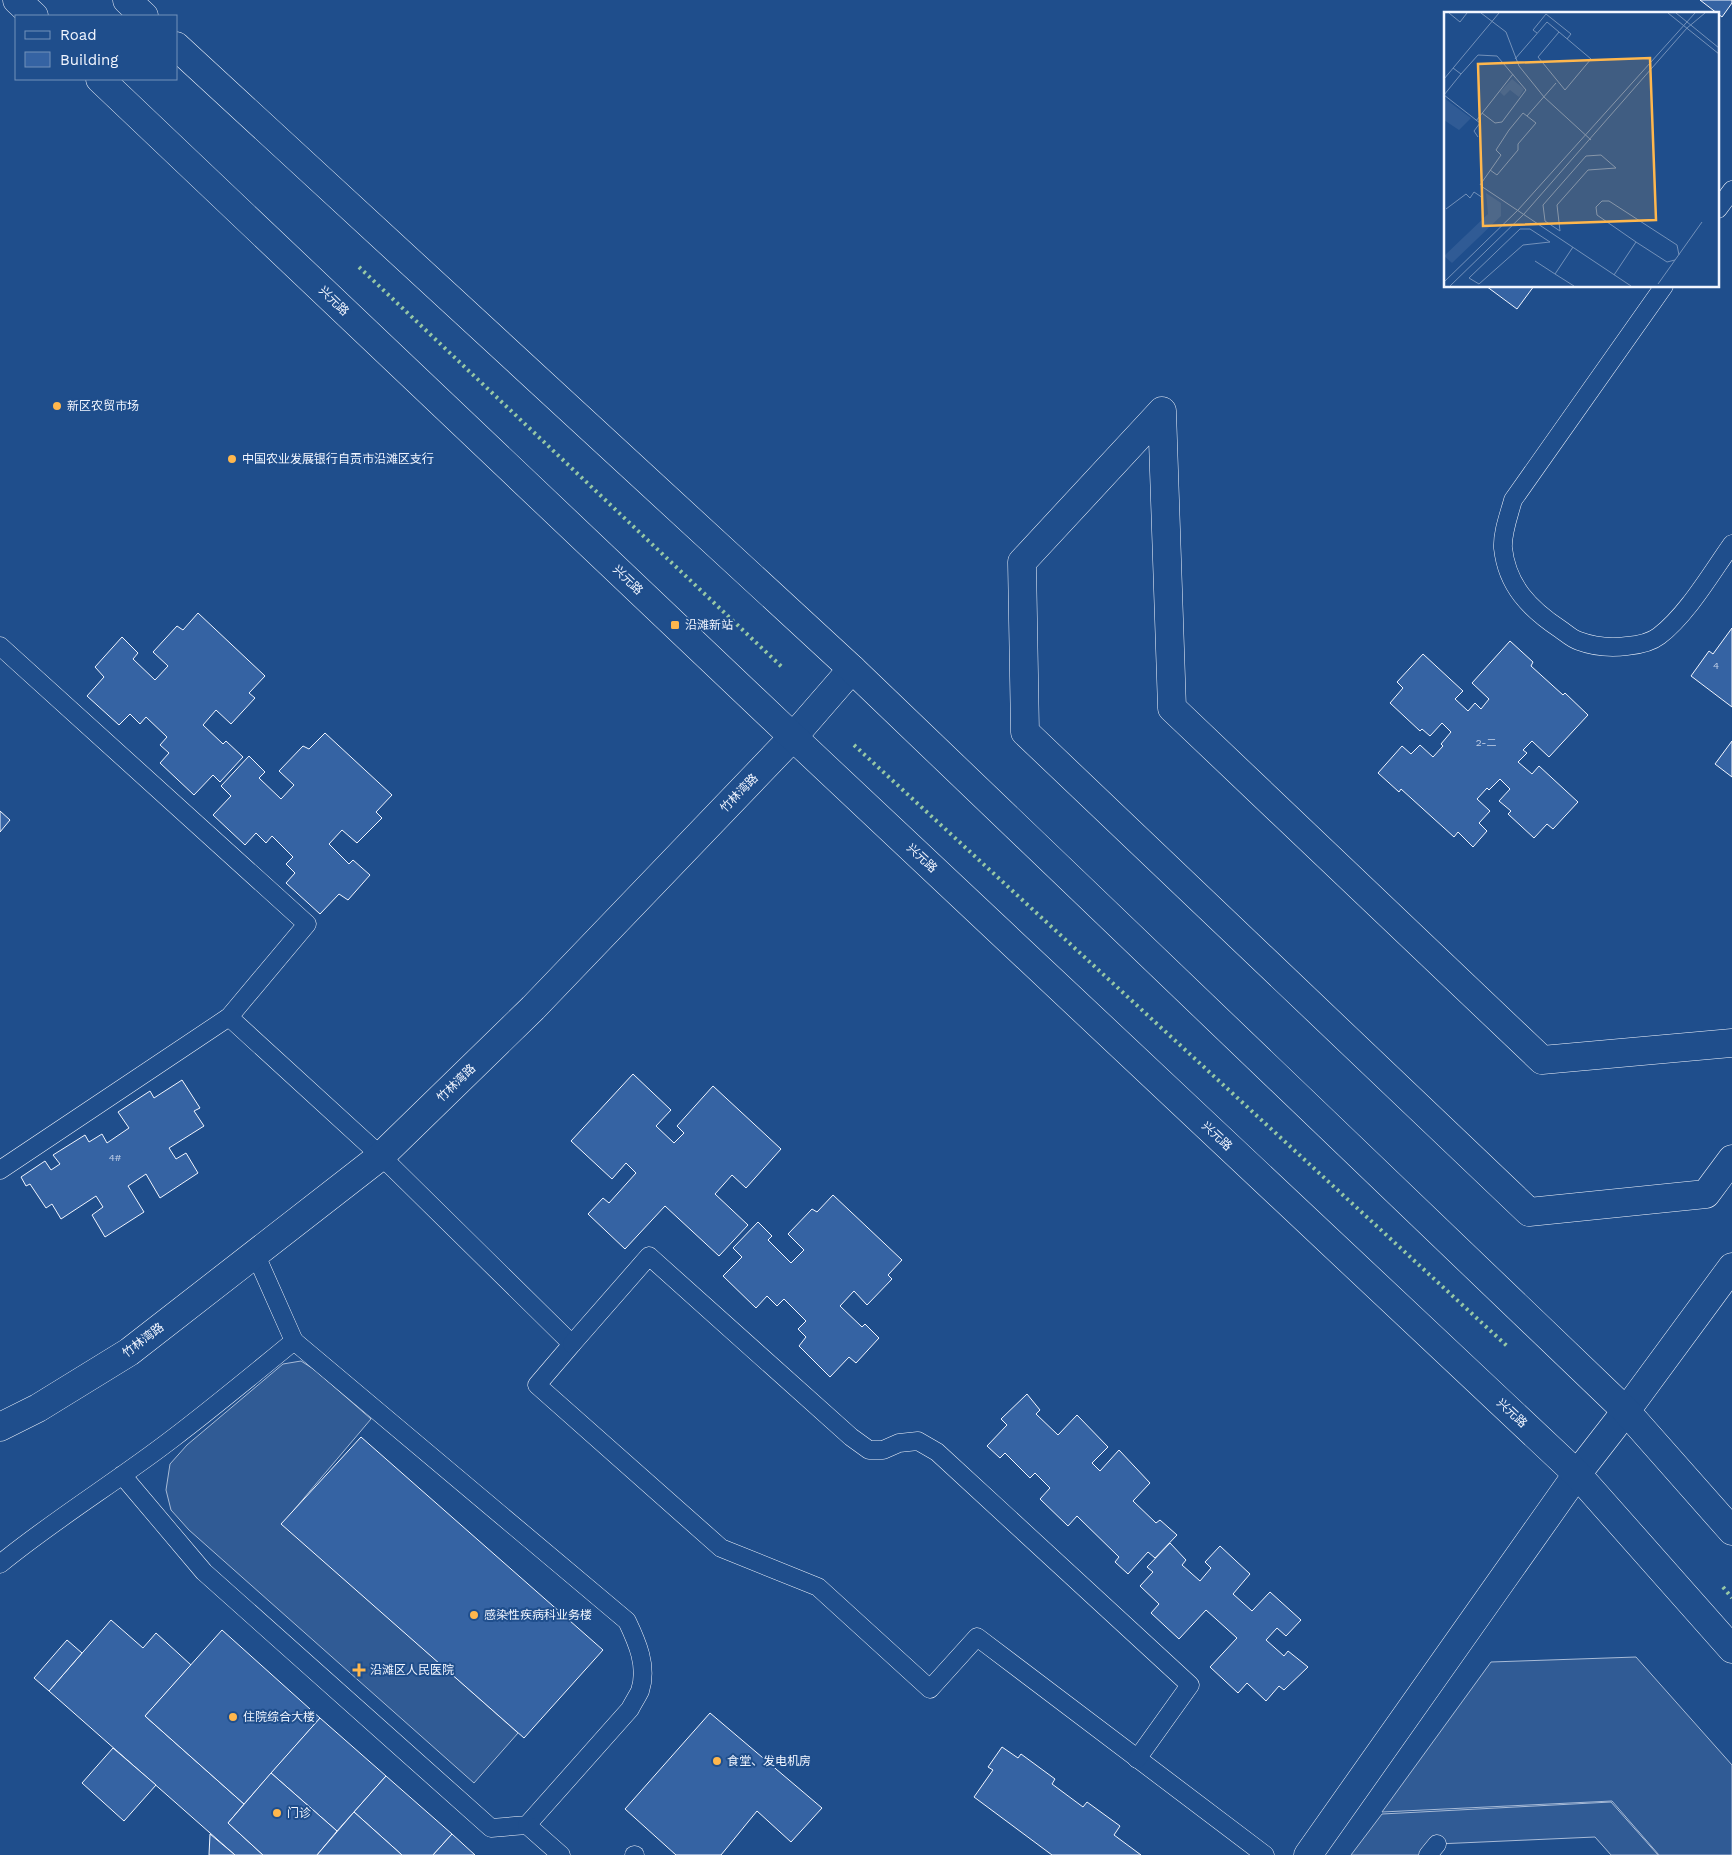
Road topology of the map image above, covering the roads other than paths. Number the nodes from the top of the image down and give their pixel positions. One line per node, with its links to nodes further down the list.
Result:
1 (17, 0): 3 (main road)
2 (127, 0): 4 (main road)
3 (33, 15)
4 (143, 15)
5 (178, 48): 12 (main road)
6 (101, 80): 13 (main road, 兴元路)
7 (1732, 190): 8 (lane)
8 (1720, 206)
9 (1663, 288): 10 (lane)
10 (1732, 544)
11 (0, 646): 14 (lane)
12 (852, 669): 13 (main road, 竹林湾路); 23 (main road)
13 (793, 737): 16 (main road, 竹林湾路); 25 (main road, 兴元路)
14 (229, 1017): 16 (lane); 18 (lane)
15 (1732, 1043): 17 (main road)
16 (380, 1156): 19 (main road, 竹林湾路); 22 (lane)
17 (1732, 1159)
18 (0, 1170)
19 (255, 1253): 21 (lane); 24 (main road, 竹林湾路)
20 (1732, 1267): 23 (main road)
21 (294, 1341): 26 (lane); 31 (lane)
22 (572, 1344): 30 (lane); 30 (lane)
23 (1626, 1411): 25 (main road); 27 (main road)
24 (0, 1427)
25 (1577, 1474): 29 (main road, 兴元路); 34 (main road)
26 (122, 1475): 28 (lane); 31 (lane)
27 (1732, 1531)
28 (0, 1564)
29 (1732, 1649)
30 (1138, 1759): 33 (lane)
31 (527, 1825): 32 (lane)
32 (562, 1855)
33 (1265, 1855)
34 (1308, 1855)

